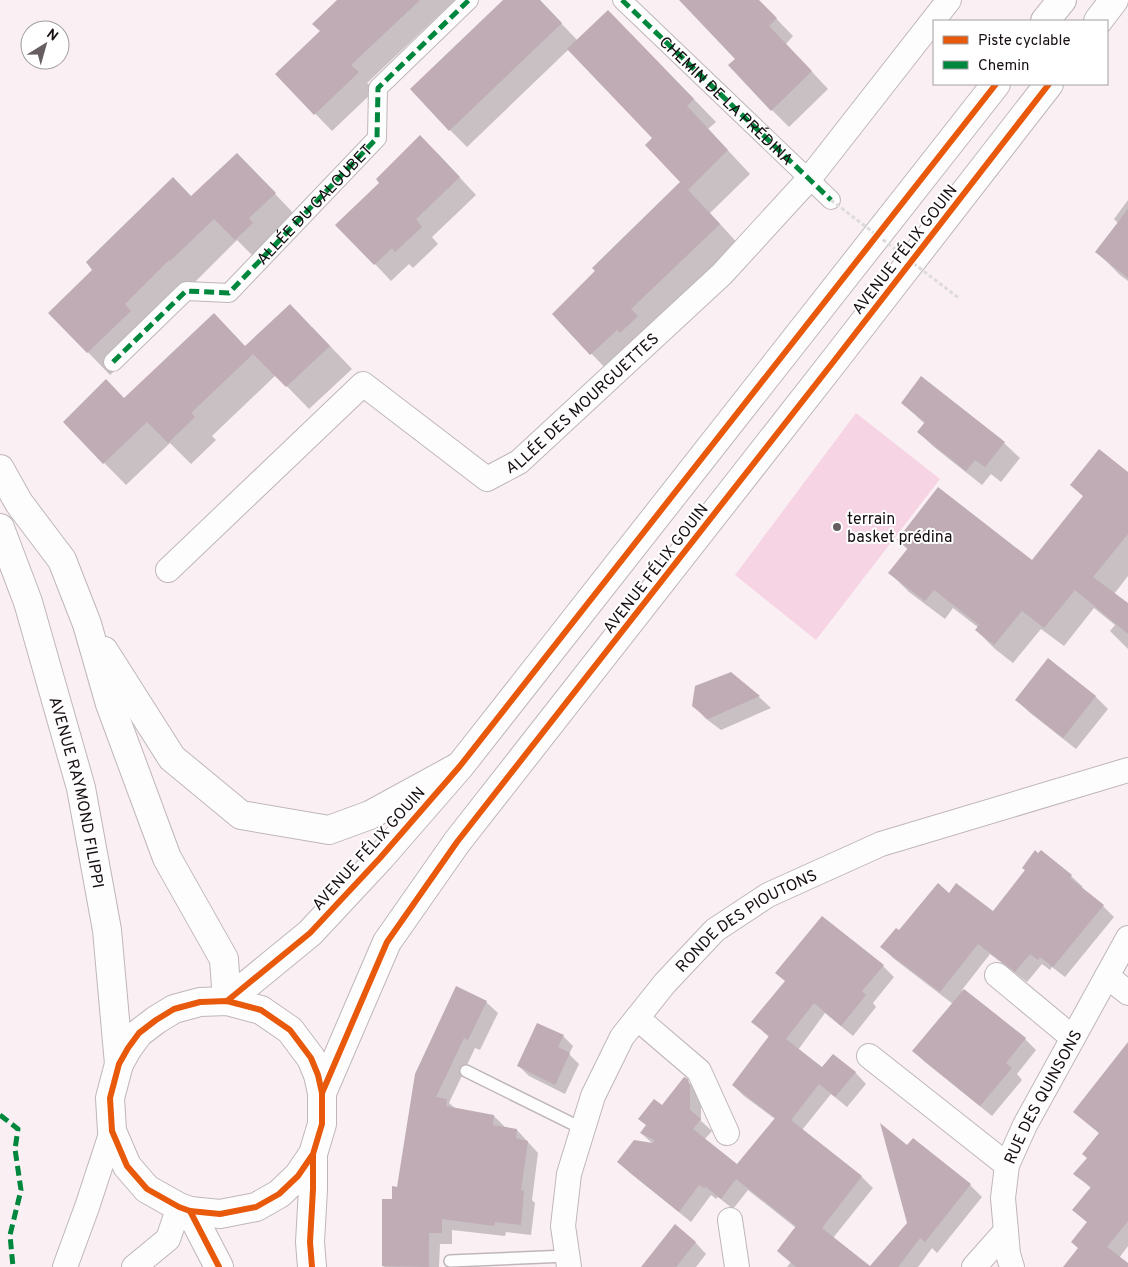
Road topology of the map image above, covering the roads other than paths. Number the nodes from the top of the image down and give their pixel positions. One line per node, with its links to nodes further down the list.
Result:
1 (469, 0): 14 (street, ALLÉE DU GALOUBET)
2 (622, 0): 12 (street, CHEMIN DE LA PRÉDINA)
3 (949, 0): 6 (street, ALLÉE DES MOURGUETTES)
4 (1062, 0): 8 (main road)
5 (1114, 0): 9 (main road)
6 (933, 20)
7 (933, 20): 12 (street, ALLÉE DES MOURGUETTES)
8 (1046, 20)
9 (1099, 20)
10 (995, 85): 19 (main road, AVENUE FÉLIX GOUIN)
11 (1048, 85): 31 (main road, AVENUE FÉLIX GOUIN)
12 (809, 179): 13 (street, CHEMIN DE LA PRÉDINA); 17 (street, ALLÉE DES MOURGUETTES)
13 (831, 200)
14 (113, 362)
15 (0, 469): 18 (main road)
16 (0, 528): 29 (main road, AVENUE RAYMOND FILIPPI)
17 (168, 570)
18 (87, 624): 19 (main road); 25 (main road)
19 (460, 766): 25 (main road, AVENUE FÉLIX GOUIN)
20 (1128, 770): 26 (street, RONDE DES PIOUTONS)
21 (1128, 938): 23 (street, RUE DES QUINSONS)
22 (997, 975): 27 (street)
23 (1107, 976): 24 (street); 27 (street, RUE DES QUINSONS)
24 (1128, 993)
25 (227, 1001): 29 (main road, AVENUE FÉLIX GOUIN); 31 (main road, AVENUE FÉLIX GOUIN)
26 (637, 1018): 32 (street, RONDE DES PIOUTONS); 34 (street)
27 (1072, 1038): 36 (street, RUE DES QUINSONS)
28 (870, 1056): 36 (street)
29 (119, 1064): 33 (main road, AVENUE FÉLIX GOUIN)
30 (466, 1071): 32 (lane)
31 (322, 1093): 35 (main road, AVENUE FÉLIX GOUIN)
32 (583, 1129): 41 (street, RONDE DES PIOUTONS)
33 (112, 1131): 37 (main road, AVENUE FÉLIX GOUIN); 42 (street)
34 (727, 1133)
35 (313, 1154): 37 (main road); 45 (main road, AVENUE FÉLIX GOUIN)
36 (1008, 1165): 39 (street, RUE DES QUINSONS)
37 (184, 1209): 43 (street); 44 (main road)
38 (730, 1220): 46 (street)
39 (1006, 1231): 47 (street); 48 (street, RUE DES QUINSONS)
40 (450, 1261): 41 (lane)
41 (568, 1262)
42 (64, 1267)
43 (134, 1267)
44 (219, 1267)
45 (312, 1267)
46 (737, 1267)
47 (974, 1267)
48 (1012, 1267)

